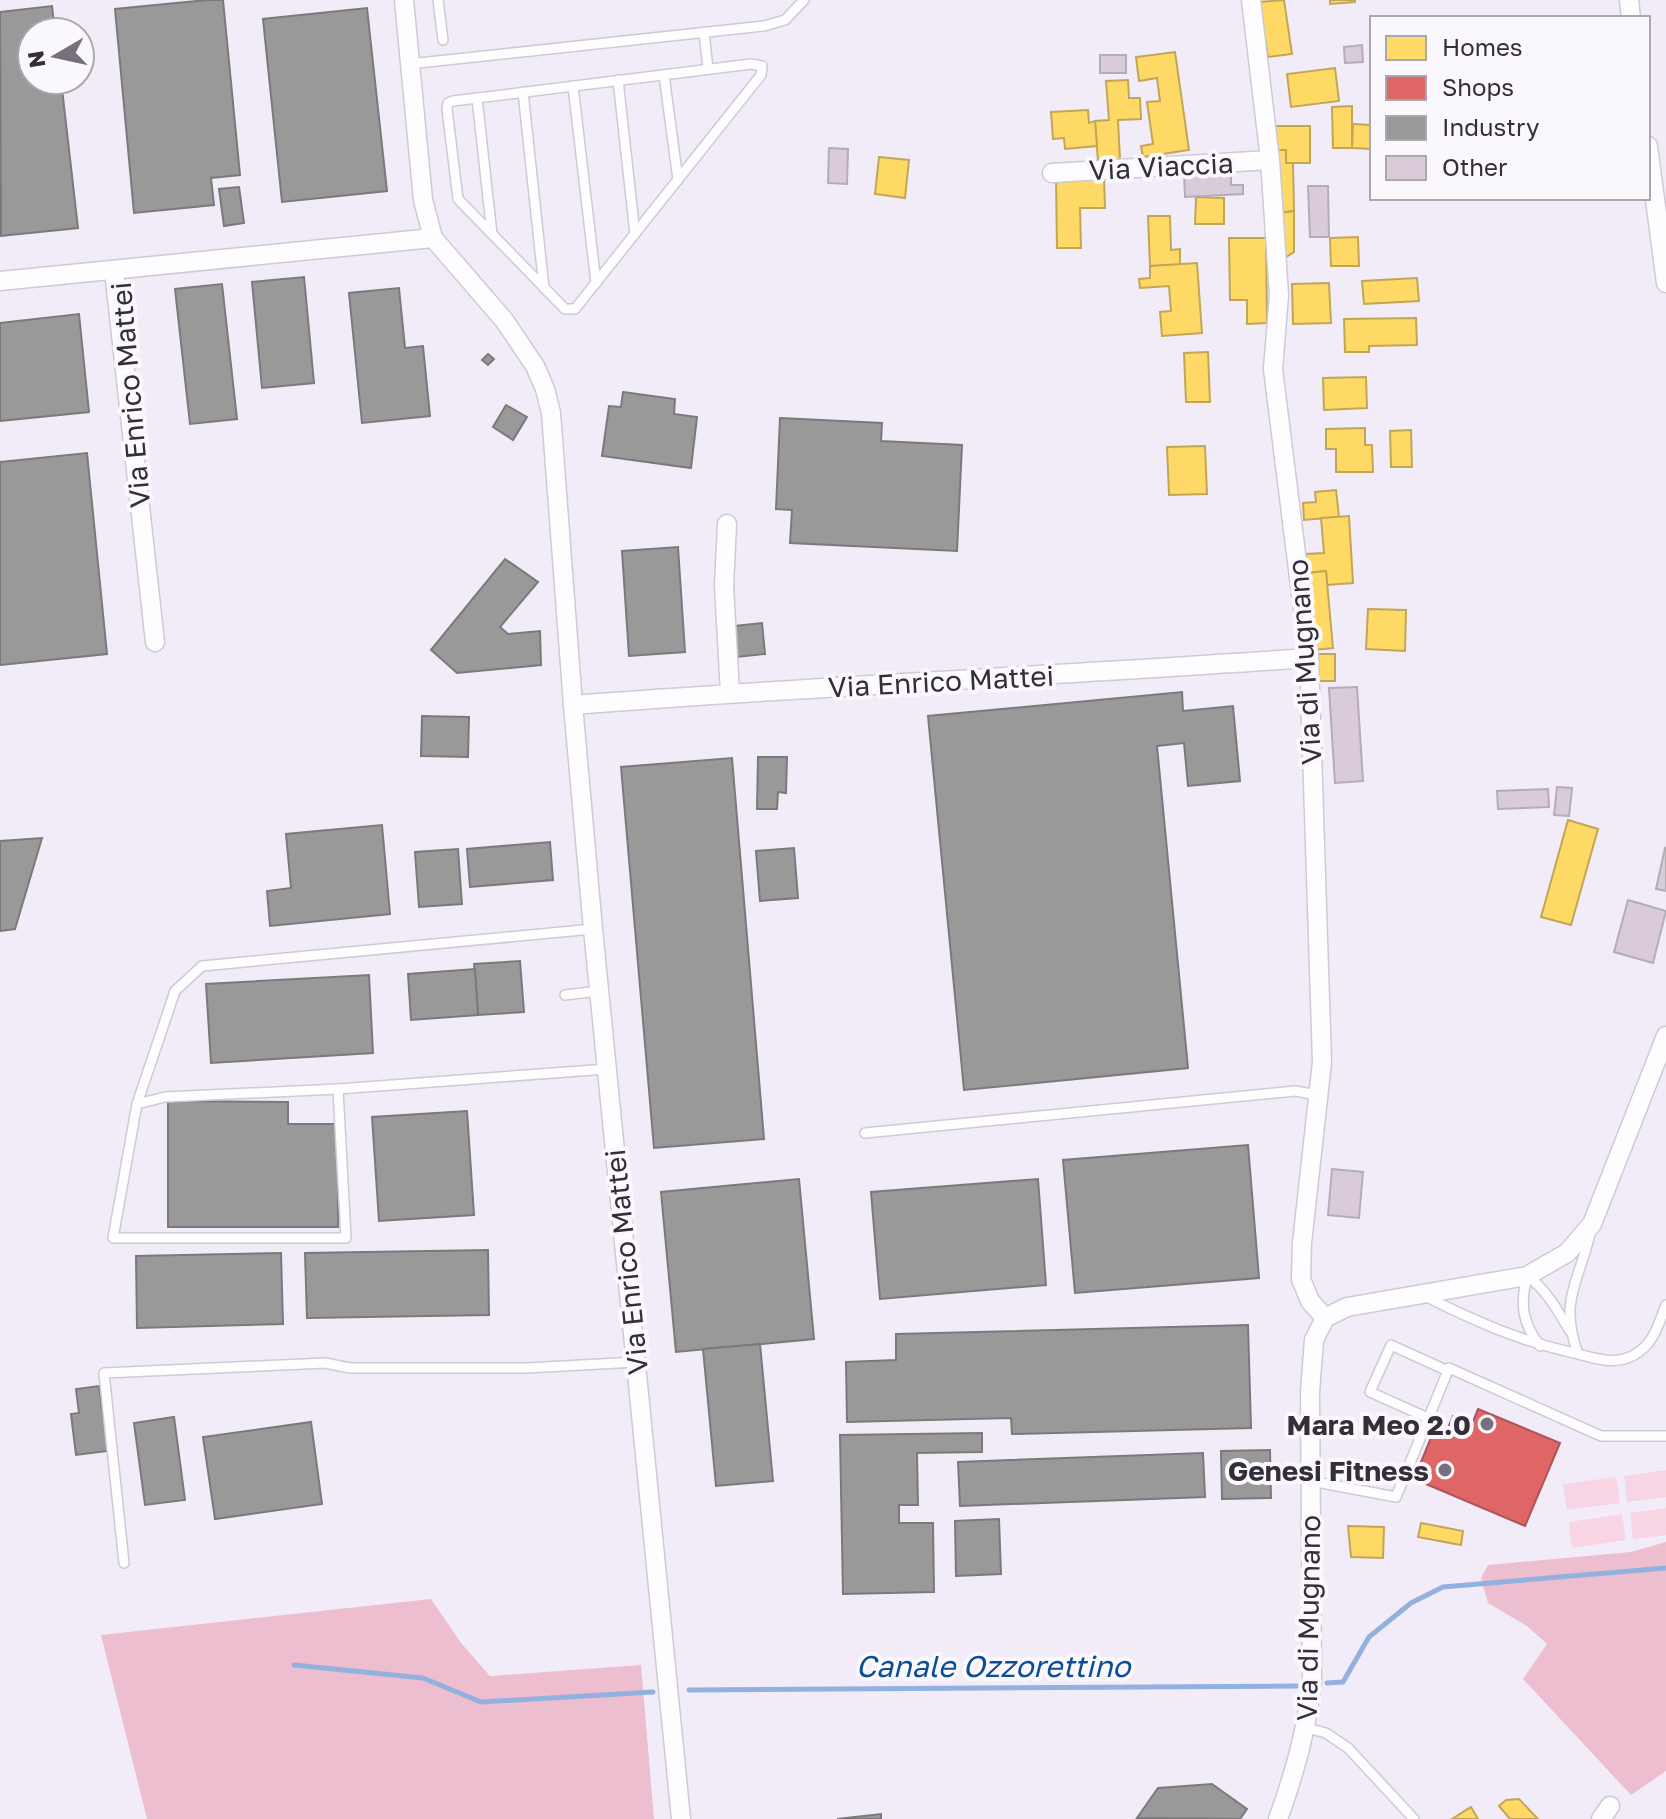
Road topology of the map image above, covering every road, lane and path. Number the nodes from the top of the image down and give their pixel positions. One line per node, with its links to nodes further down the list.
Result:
1 (404, 0): 7 (street, Via Enrico Mattei)
2 (438, 0): 6 (lane)
3 (804, 0): 5 (lane)
4 (1251, 0): 14 (street, Via di Mugnano)
5 (704, 32): 7 (lane); 8 (lane)
6 (443, 40)
7 (409, 64): 20 (street, Via Enrico Mattei)
8 (708, 69): 9 (lane); 17 (lane)
9 (664, 75): 10 (lane); 17 (lane)
10 (618, 80): 11 (lane); 18 (lane)
11 (573, 86): 12 (lane); 23 (lane)
12 (523, 92): 13 (lane); 25 (lane)
13 (477, 98): 19 (lane); 19 (lane)
14 (1270, 160): 16 (street, Via Viaccia); 28 (street, Via di Mugnano)
15 (1650, 161): 24 (street)
16 (1052, 173)
17 (678, 180): 18 (lane)
18 (635, 234): 23 (lane)
19 (492, 235): 25 (lane)
20 (433, 238): 21 (street, Via Enrico Mattei); 30 (street, Via Enrico Mattei)
21 (114, 271): 22 (street); 27 (street, Via Enrico Mattei)
22 (0, 281)
23 (596, 283): 25 (lane)
24 (1666, 283)
25 (544, 288)
26 (727, 524): 29 (street)
27 (155, 642)
28 (1309, 658): 29 (street, Via Enrico Mattei); 37 (street, Via di Mugnano)
29 (730, 693): 30 (street, Via Enrico Mattei)
30 (573, 705): 31 (street, Via Enrico Mattei)
31 (593, 929): 32 (street, Via Enrico Mattei); 38 (lane)
32 (599, 991): 33 (lane); 35 (street, Via Enrico Mattei)
33 (565, 995)
34 (1666, 1036): 40 (street)
35 (607, 1069): 36 (lane); 48 (street, Via Enrico Mattei)
36 (338, 1089): 38 (lane); 38 (lane)
37 (1318, 1095): 39 (lane); 44 (street, Via di Mugnano)
38 (137, 1104)
39 (865, 1133)
40 (1592, 1224): 41 (street); 45 (lane)
41 (1527, 1276): 42 (street); 45 (lane); 46 (lane)
42 (1422, 1294): 44 (street); 46 (lane)
43 (1666, 1305): 47 (lane)
44 (1325, 1318): 52 (street, Via di Mugnano)
45 (1570, 1331): 47 (lane)
46 (1540, 1346): 47 (lane)
47 (1578, 1354)
48 (636, 1362): 53 (lane); 55 (street, Via Enrico Mattei)
49 (1448, 1371): 50 (lane); 50 (lane); 51 (lane)
50 (1428, 1418): 52 (lane)
51 (1666, 1436)
52 (1311, 1481): 54 (street, Via di Mugnano)
53 (124, 1563)
54 (1307, 1728): 56 (street, Via di Mugnano); 57 (lane)
55 (681, 1819)
56 (1278, 1819)
57 (1414, 1819)

